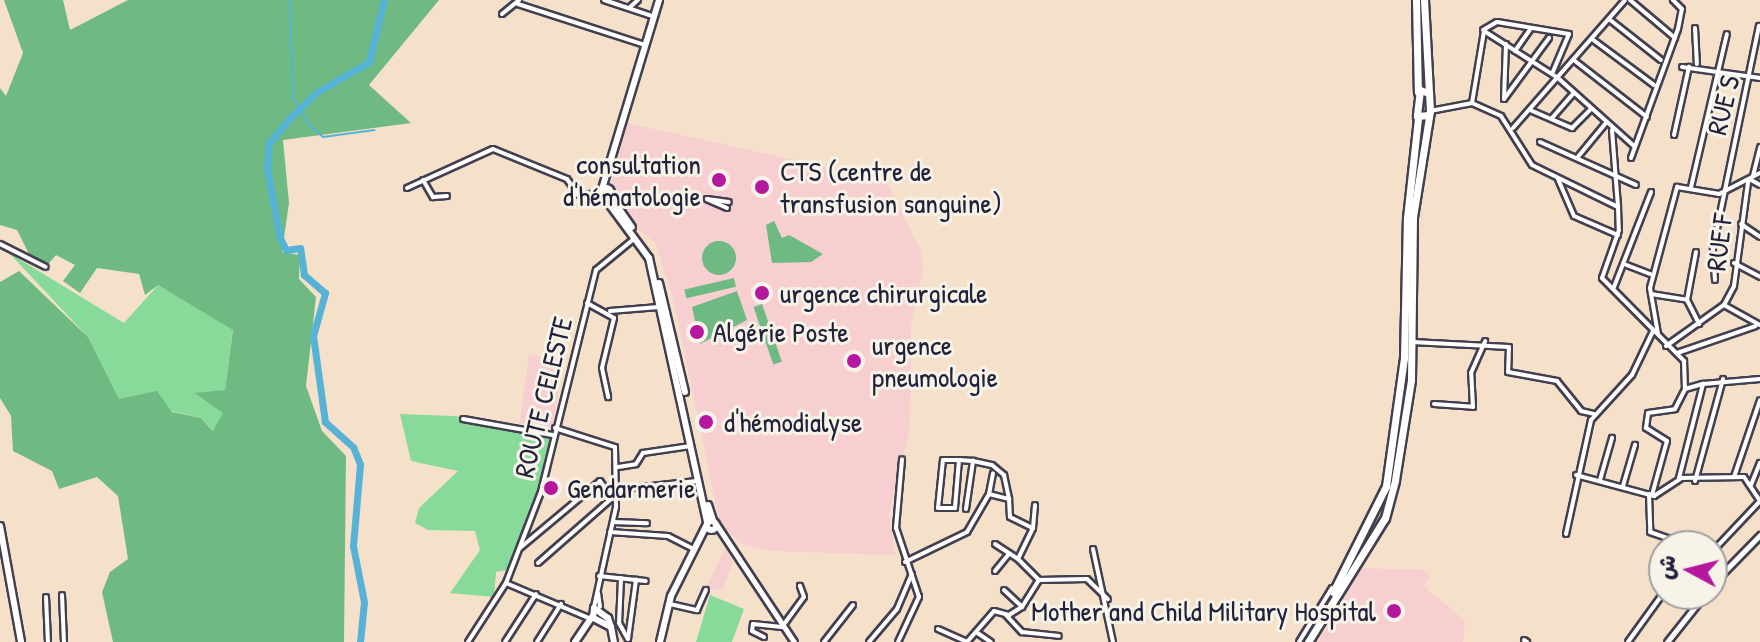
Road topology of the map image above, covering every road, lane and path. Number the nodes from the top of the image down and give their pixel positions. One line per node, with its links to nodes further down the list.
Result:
1 (632, 0): 10 (street)
2 (638, 0): 10 (street)
3 (661, 0): 12 (main road); 23 (main road)
4 (1416, 0): 40 (highway)
5 (1424, 0): 42 (highway)
6 (1627, 0): 13 (street); 20 (street)
7 (1673, 0): 20 (street)
8 (608, 1): 10 (street)
9 (518, 2): 11 (street); 23 (street)
10 (629, 8): 12 (street)
11 (502, 14)
12 (652, 16): 23 (main road)
13 (1609, 19): 22 (street); 26 (street)
14 (1759, 26): 21 (street, RUE S)
15 (1531, 28): 17 (street); 25 (street); 36 (street)
16 (1695, 28): 31 (street)
17 (1483, 31): 24 (street); 43 (street)
18 (1727, 34): 34 (street)
19 (1549, 38): 29 (street)
20 (1675, 38): 26 (street)
21 (1759, 38): 27 (street, RUE S)
22 (1592, 39): 28 (street); 39 (street)
23 (644, 44): 70 (main road)
24 (1506, 44): 25 (street); 29 (street)
25 (1515, 51): 29 (street)
26 (1661, 60): 39 (street)
27 (1754, 60): 30 (street); 35 (street, RUE S)
28 (1575, 61): 37 (street); 48 (street)
29 (1534, 62): 36 (street)
30 (1760, 63)
31 (1697, 65): 33 (street); 34 (street)
32 (1682, 67): 33 (street)
33 (1690, 67): 54 (street)
34 (1720, 68): 35 (street); 67 (street)
35 (1752, 72): 38 (street); 71 (street, RUE S)
36 (1552, 74): 37 (street)
37 (1558, 78): 41 (street); 46 (street)
38 (1760, 78)
39 (1654, 85): 48 (street)
40 (1418, 92): 42 (highway); 49 (highway)
41 (1574, 93): 45 (street); 50 (street)
42 (1430, 96): 44 (street); 47 (highway)
43 (1472, 103): 44 (street); 52 (street)
44 (1444, 105): 47 (street)
45 (1591, 109): 50 (street); 51 (street)
46 (1530, 110): 50 (street); 52 (street)
47 (1430, 113): 49 (highway); 98 (highway)
48 (1647, 117): 56 (street)
49 (1418, 118): 101 (highway)
50 (1552, 119)
51 (1606, 123): 53 (street); 58 (street)
52 (1513, 128): 62 (street)
53 (1612, 130): 56 (street); 61 (street)
54 (1674, 135)
55 (1540, 142): 58 (street)
56 (1634, 146): 59 (street)
57 (1760, 147): 64 (street, RUE F)
58 (1577, 158): 61 (street)
59 (1631, 158)
60 (1760, 173): 64 (street)
61 (1615, 176): 65 (street); 73 (street)
62 (1558, 179): 73 (street); 75 (street)
63 (423, 180): 68 (street); 70 (street); 72 (street)
64 (1751, 180): 66 (street); 71 (street); 74 (street, RUE F)
65 (1636, 185)
66 (1760, 185)
67 (1691, 187): 71 (street); 83 (street)
68 (407, 188)
69 (1651, 192): 81 (street)
70 (605, 193): 76 (main road); 91 (main road)
71 (1724, 193): 85 (street, RUE S)
72 (447, 196)
73 (1618, 207): 75 (street)
74 (1741, 224): 77 (street); 80 (street, RUE F)
75 (1618, 235): 86 (street)
76 (637, 236): 89 (street, ROUTE CELESTE); 91 (main road)
77 (1760, 237)
78 (0, 244): 82 (street)
79 (1696, 252): 88 (street)
80 (1734, 263): 84 (street); 90 (street, RUE F)
81 (1624, 264): 83 (street); 86 (street)
82 (46, 267)
83 (1652, 275): 87 (street)
84 (1760, 277)
85 (1715, 280)
86 (1614, 287): 95 (street)
87 (1651, 294): 88 (street); 96 (street)
88 (1687, 300): 93 (street)
89 (587, 303): 92 (street); 112 (street, ROUTE CELESTE)
90 (1724, 305): 93 (street); 94 (street)
91 (664, 307): 92 (street); 116 (main road); 142 (main road)
92 (610, 311): 106 (street)
93 (1699, 324): 99 (street)
94 (1758, 326): 100 (street)
95 (1653, 331): 96 (street); 109 (street)
96 (1659, 337): 99 (street)
97 (1485, 341): 98 (street); 108 (street); 109 (street)
98 (1412, 342): 111 (highway)
99 (1666, 346): 100 (street)
100 (1675, 354): 105 (street)
101 (1404, 358): 111 (highway); 155 (highway)
102 (1723, 379): 103 (street); 104 (street); 129 (street)
103 (1760, 379)
104 (1703, 384): 105 (street); 126 (street)
105 (1685, 389): 134 (street)
106 (608, 397)
107 (1760, 400): 125 (street)
108 (1434, 404)
109 (1594, 414): 124 (street)
110 (463, 419): 113 (street)
111 (1405, 427): 155 (highway)
112 (555, 428): 113 (street, ROUTE CELESTE); 121 (street)
113 (553, 435): 153 (street, ROUTE CELESTE)
114 (1612, 438): 127 (street)
115 (1635, 445): 131 (street)
116 (692, 446): 121 (street); 128 (main road)
117 (902, 459): 157 (street)
118 (959, 460): 118 (street); 119 (street)
119 (973, 461): 122 (street); 139 (street)
120 (1760, 463): 123 (street)
121 (617, 467): 132 (street)
122 (993, 472): 133 (street); 136 (street)
123 (1759, 472): 130 (street)
124 (1576, 475): 127 (street); 147 (street)
125 (1734, 477): 129 (street); 130 (street)
126 (1680, 479): 129 (street); 134 (street)
127 (1600, 480): 131 (street)
128 (699, 481): 132 (street); 142 (main road)
129 (1695, 481)
130 (1751, 485): 137 (street)
131 (1623, 486): 134 (street)
132 (616, 490): 135 (street)
133 (989, 494): 136 (street); 157 (street)
134 (1650, 495): 145 (street)
135 (614, 498): 140 (street); 153 (street); 158 (street)
136 (1009, 499): 144 (street)
137 (1760, 501): 148 (street)
138 (1035, 505): 144 (street)
139 (966, 509)
140 (613, 522): 141 (street); 146 (street)
141 (647, 523)
142 (711, 525): 151 (main road); 183 (main road)
143 (0, 526): 188 (main road)
144 (1033, 528): 156 (street)
145 (1650, 530)
146 (610, 532): 151 (street); 162 (street)
147 (1566, 534)
148 (1728, 535)
149 (1760, 535): 159 (main road)
150 (995, 544): 154 (street)
151 (692, 548): 176 (main road)
152 (1093, 549): 174 (street)
153 (517, 550): 167 (street, ROUTE CELESTE)
154 (1009, 553): 156 (street); 160 (street)
155 (1356, 558): 204 (highway)
156 (1018, 559): 165 (street)
157 (905, 562): 161 (street)
158 (538, 563)
159 (1728, 568)
160 (995, 571)
161 (912, 574): 199 (street); 200 (street)
162 (599, 576): 163 (street); 181 (street)
163 (621, 578): 164 (street); 164 (street)
164 (636, 580): 166 (street)
165 (1039, 580): 174 (street); 178 (street)
166 (646, 581)
167 (506, 583): 171 (street); 191 (street, ROUTE CELESTE)
168 (800, 586): 183 (street)
169 (706, 590): 176 (street)
170 (1004, 590): 178 (street)
171 (536, 594): 175 (street); 192 (street)
172 (62, 595): 190 (street)
173 (46, 597): 189 (street)
174 (1108, 599): 203 (street)
175 (561, 604): 181 (street); 193 (street)
176 (668, 604): 196 (main road)
177 (853, 605): 198 (street)
178 (1022, 607): 182 (street)
179 (1651, 610): 205 (street)
180 (1692, 610): 206 (main road)
181 (596, 614): 194 (main road); 195 (main road)
182 (1005, 614): 185 (street); 186 (street)
183 (782, 627): 187 (street); 197 (main road)
184 (938, 629): 201 (street)
185 (975, 632): 201 (street); 202 (street)
186 (1059, 636)
187 (764, 637)
188 (21, 642)
189 (48, 642)
190 (64, 642)
191 (468, 642)
192 (505, 642)
193 (537, 642)
194 (575, 642)
195 (614, 642)
196 (660, 642)
197 (794, 642)
198 (824, 642)
199 (869, 642)
200 (898, 642)
201 (967, 642)
202 (991, 642)
203 (1113, 642)
204 (1306, 642)
205 (1628, 642)
206 (1667, 642)

